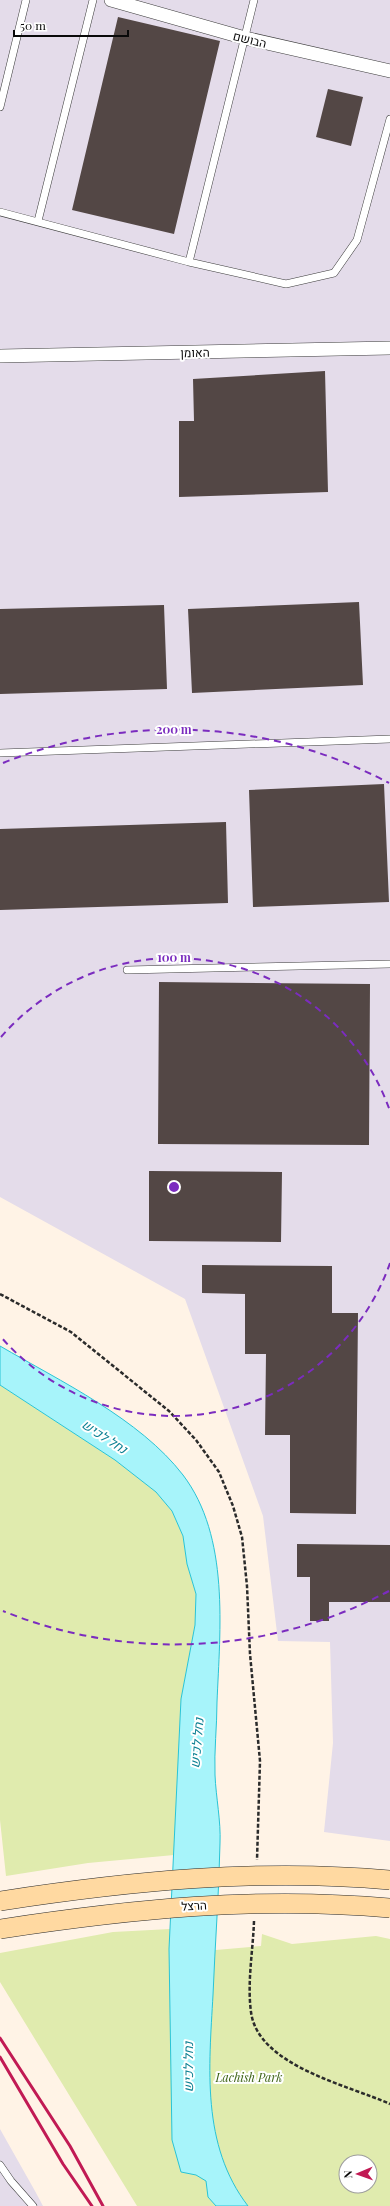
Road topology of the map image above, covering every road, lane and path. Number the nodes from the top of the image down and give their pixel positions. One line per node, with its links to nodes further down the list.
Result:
1 (26, 0): 7 (lane)
2 (93, 0): 10 (lane)
3 (111, 0): 5 (street, הבושם)
4 (254, 0): 5 (lane)
5 (245, 38): 6 (street, הבושם); 11 (lane)
6 (390, 72)
7 (0, 107)
8 (390, 119): 11 (lane)
9 (0, 212): 10 (lane)
10 (38, 221): 11 (lane)
11 (189, 262)
12 (390, 348): 13 (street, האומן)
13 (0, 356)
14 (390, 739): 15 (lane)
15 (0, 753)
16 (390, 964): 17 (lane)
17 (127, 970)
18 (0, 1294): 19 (path)
19 (257, 1865)
20 (390, 1880): 21 (main road, bridge)
21 (0, 1901)
22 (390, 1908): 24 (main road, הרצל, bridge)
23 (254, 1917): 25 (path)
24 (0, 1929)
25 (390, 2104)
26 (0, 2165): 27 (lane)
27 (33, 2206)

